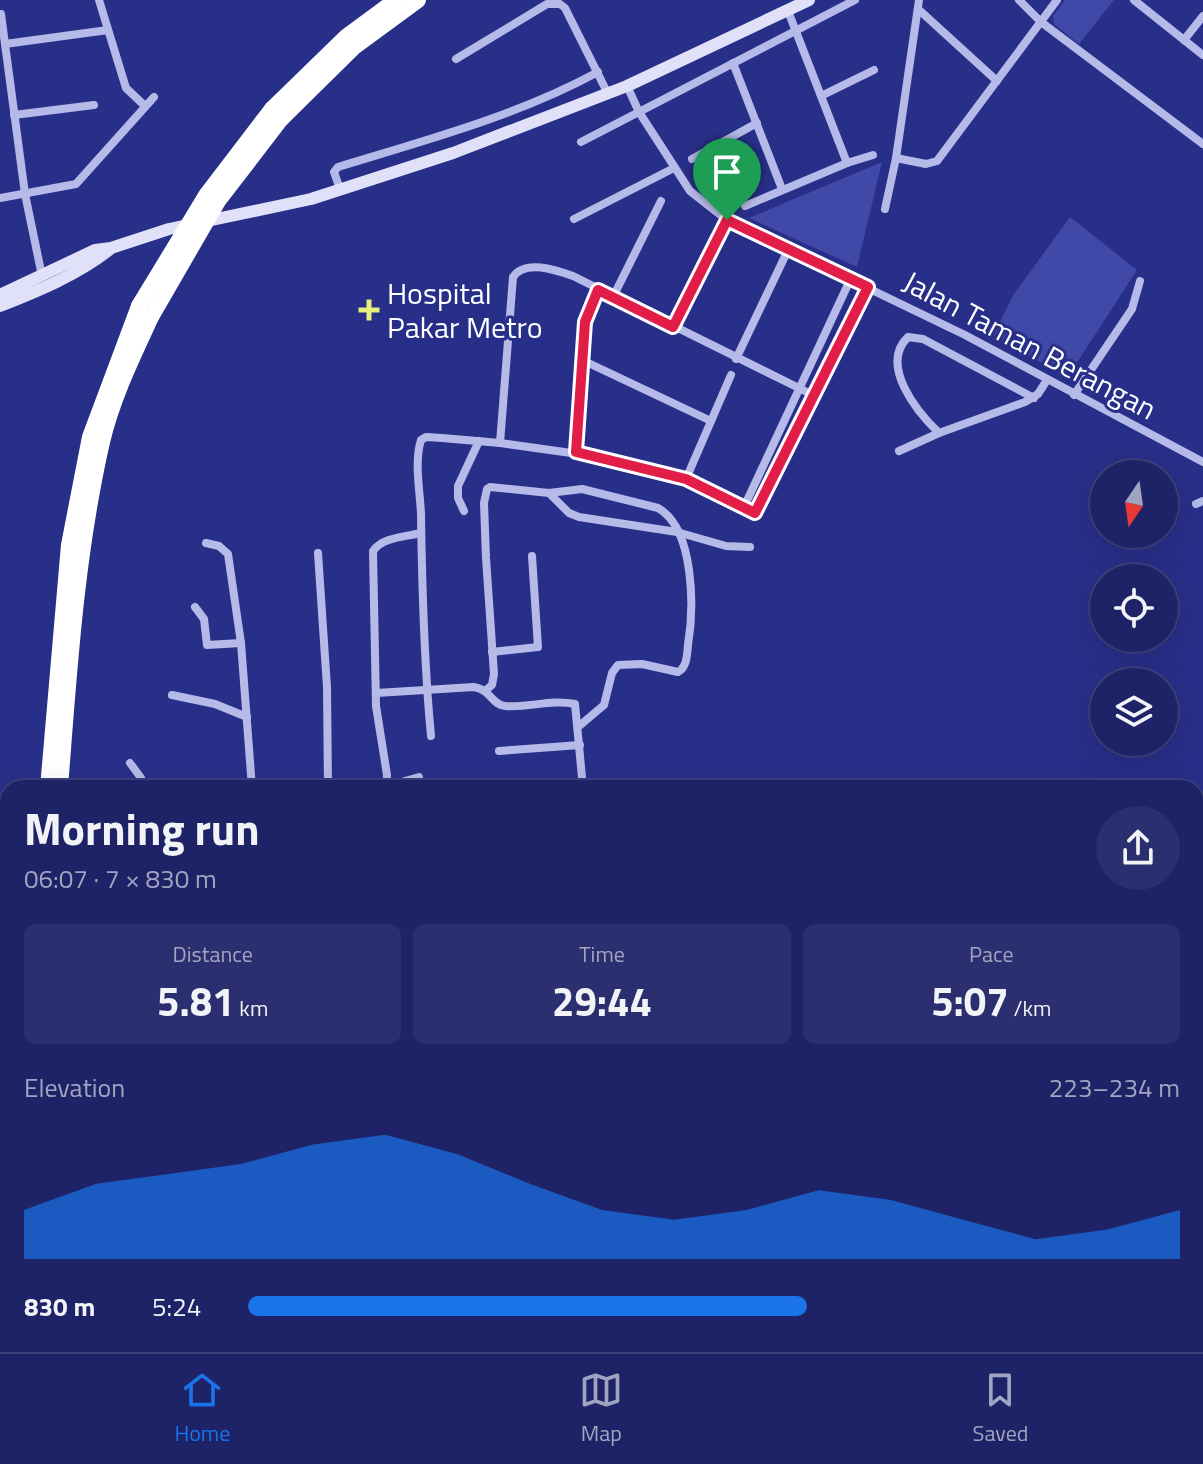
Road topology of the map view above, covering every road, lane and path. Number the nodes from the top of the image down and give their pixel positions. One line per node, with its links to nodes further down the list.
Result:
1 (99, 0): 14 (street)
2 (396, 0): 31 (highway)
3 (418, 0): 31 (highway)
4 (809, 0): 10 (main road)
5 (855, 0): 15 (street)
6 (1019, 0): 13 (street)
7 (1057, 0): 13 (street)
8 (1134, 0): 16 (street)
9 (919, 5): 23 (street); 37 (street)
10 (788, 11): 15 (street); 24 (main road)
11 (1, 14): 17 (street)
12 (1203, 16): 16 (street)
13 (1041, 22): 23 (street); 35 (street)
14 (108, 30): 17 (street); 29 (street)
15 (796, 31): 20 (street); 26 (street)
16 (1184, 40): 18 (street)
17 (5, 44): 32 (street)
18 (1203, 55)
19 (456, 59): 22 (street)
20 (733, 63): 30 (street); 33 (street)
21 (874, 70): 26 (street)
22 (598, 72): 25 (street); 41 (street)
23 (997, 81): 37 (street)
24 (627, 86): 25 (main road); 30 (street, Jalan Taman Berangan)
25 (608, 94): 41 (main road)
26 (821, 96): 39 (street)
27 (154, 97): 29 (street)
28 (94, 105): 32 (street)
29 (145, 106): 43 (street)
30 (639, 112): 34 (street); 40 (street, Jalan Taman Berangan)
31 (276, 114): 60 (highway, bridge)
32 (14, 115): 43 (street)
33 (757, 123): 38 (street); 42 (street)
34 (581, 142)
35 (1203, 144)
36 (873, 155): 39 (street)
37 (896, 158): 47 (street)
38 (692, 159)
39 (847, 163): 42 (street)
40 (674, 168): 48 (street); 49 (street, Jalan Taman Berangan)
41 (340, 189): 50 (main road)
42 (782, 189): 46 (street)
43 (25, 194): 44 (street); 52 (street)
44 (0, 198)
45 (661, 201): 58 (street)
46 (745, 206)
47 (885, 209)
48 (574, 219)
49 (727, 220): 51 (street, Jalan Taman Berangan); 61 (street)
50 (111, 248): 52 (main road); 59 (main road)
51 (788, 250): 53 (street, Jalan Taman Berangan); 62 (street)
52 (42, 276): 57 (main road)
53 (851, 278): 55 (street, Jalan Taman Berangan); 66 (street)
54 (1140, 281): 68 (street)
55 (868, 287): 65 (street, Jalan Taman Berangan); 67 (street)
56 (598, 290): 58 (street); 63 (street); 73 (street)
57 (0, 295)
58 (613, 297): 61 (street)
59 (0, 306)
60 (145, 312): 101 (highway); 102 (highway)
61 (673, 327): 62 (street)
62 (736, 359): 66 (street)
63 (582, 360): 70 (street); 75 (street)
64 (731, 375): 70 (street)
65 (1047, 380): 68 (street, Jalan Taman Berangan); 69 (street)
66 (800, 389): 67 (street); 79 (street)
67 (813, 395): 79 (street)
68 (1074, 395): 76 (street, Jalan Taman Berangan)
69 (1034, 398): 71 (street); 71 (street)
70 (711, 421): 77 (street)
71 (939, 433): 74 (street)
72 (479, 441): 73 (street); 80 (street); 82 (street)
73 (500, 443): 75 (street)
74 (899, 451)
75 (576, 452): 77 (street)
76 (1203, 462)
77 (686, 479): 79 (street)
78 (549, 493): 81 (street); 81 (street); 89 (street)
79 (744, 507)
80 (464, 511)
81 (677, 532): 84 (street); 95 (street)
82 (421, 533): 90 (street); 92 (street)
83 (206, 543): 88 (street)
84 (750, 547)
85 (318, 553): 105 (street)
86 (532, 556): 89 (street)
87 (195, 607): 88 (street)
88 (241, 643): 94 (street)
89 (492, 652): 91 (street)
90 (427, 690): 91 (street); 92 (street); 96 (street)
91 (486, 690): 95 (street)
92 (376, 693): 106 (street)
93 (172, 695): 94 (street)
94 (247, 717): 104 (street)
95 (578, 727): 97 (street)
96 (431, 736)
97 (580, 745): 98 (street); 108 (street)
98 (499, 751)
99 (130, 763): 103 (street)
100 (419, 777): 107 (street)
101 (49, 780)
102 (61, 780)
103 (142, 780)
104 (251, 780)
105 (328, 780)
106 (385, 780)
107 (409, 780)
108 (582, 780)

